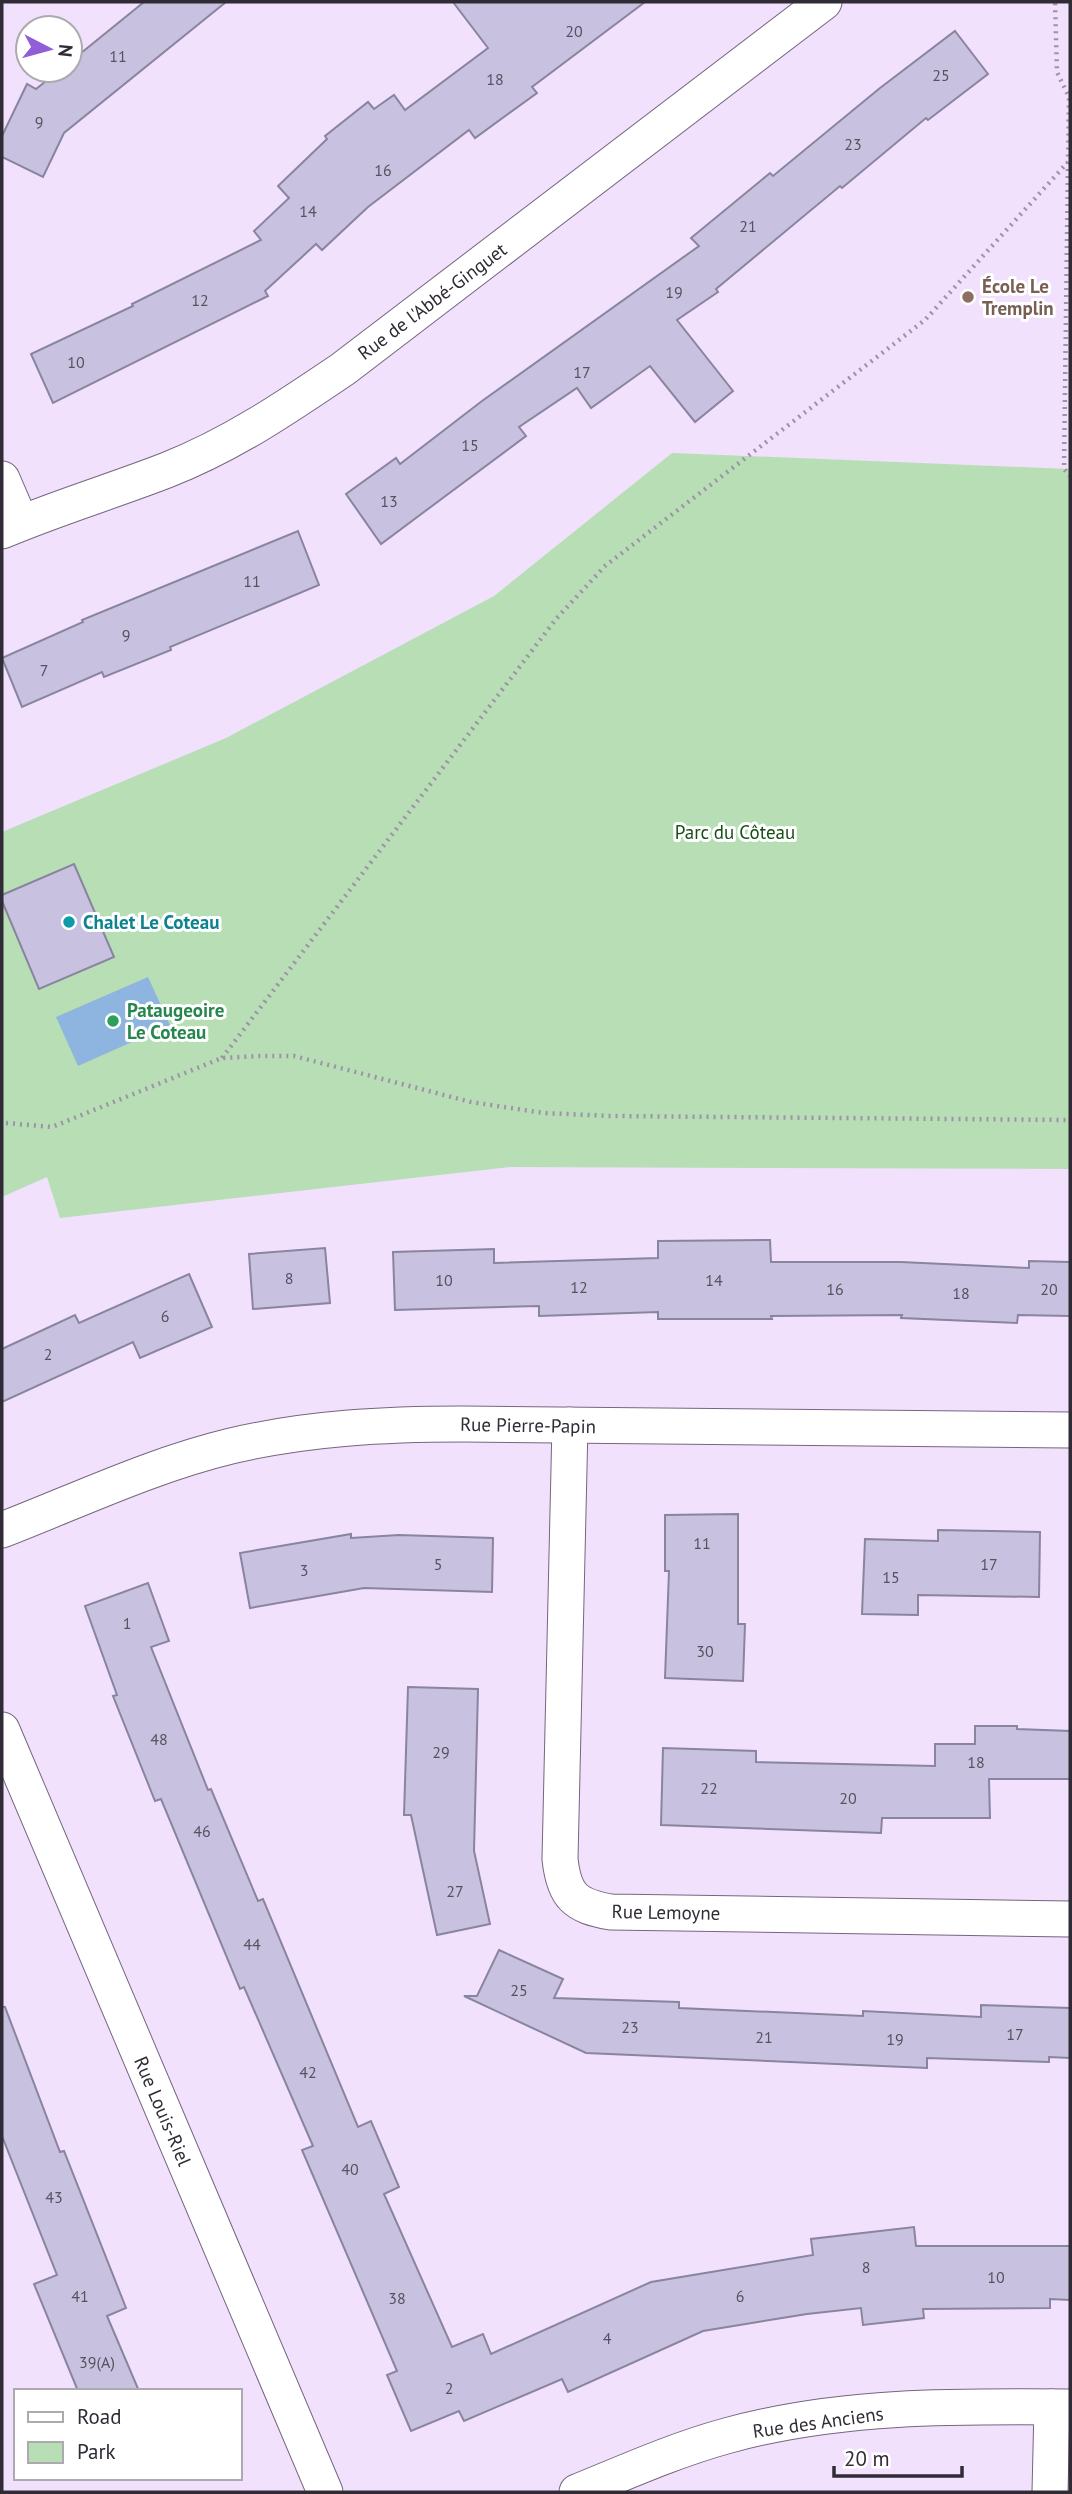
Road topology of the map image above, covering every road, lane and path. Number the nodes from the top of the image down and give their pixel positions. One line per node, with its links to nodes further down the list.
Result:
1 (824, 2): 6 (street, Rue de l'Abbé-Ginguet)
2 (1055, 2): 3 (path)
3 (1068, 162): 4 (path); 7 (path)
4 (1070, 476)
5 (2, 479): 6 (street)
6 (12, 527)
7 (222, 1058): 8 (path); 9 (path)
8 (1070, 1120)
9 (6, 1123)
10 (570, 1425): 11 (street, Rue Pierre-Papin); 12 (street, Rue Pierre-Papin); 14 (street, Rue Lemoyne)
11 (1070, 1430)
12 (2, 1530)
13 (2, 1730): 16 (street, Rue Louis-Riel)
14 (1070, 1919)
15 (1061, 2407): 17 (street, Rue des Anciens); 18 (street)
16 (325, 2492)
17 (577, 2492)
18 (1050, 2492)

